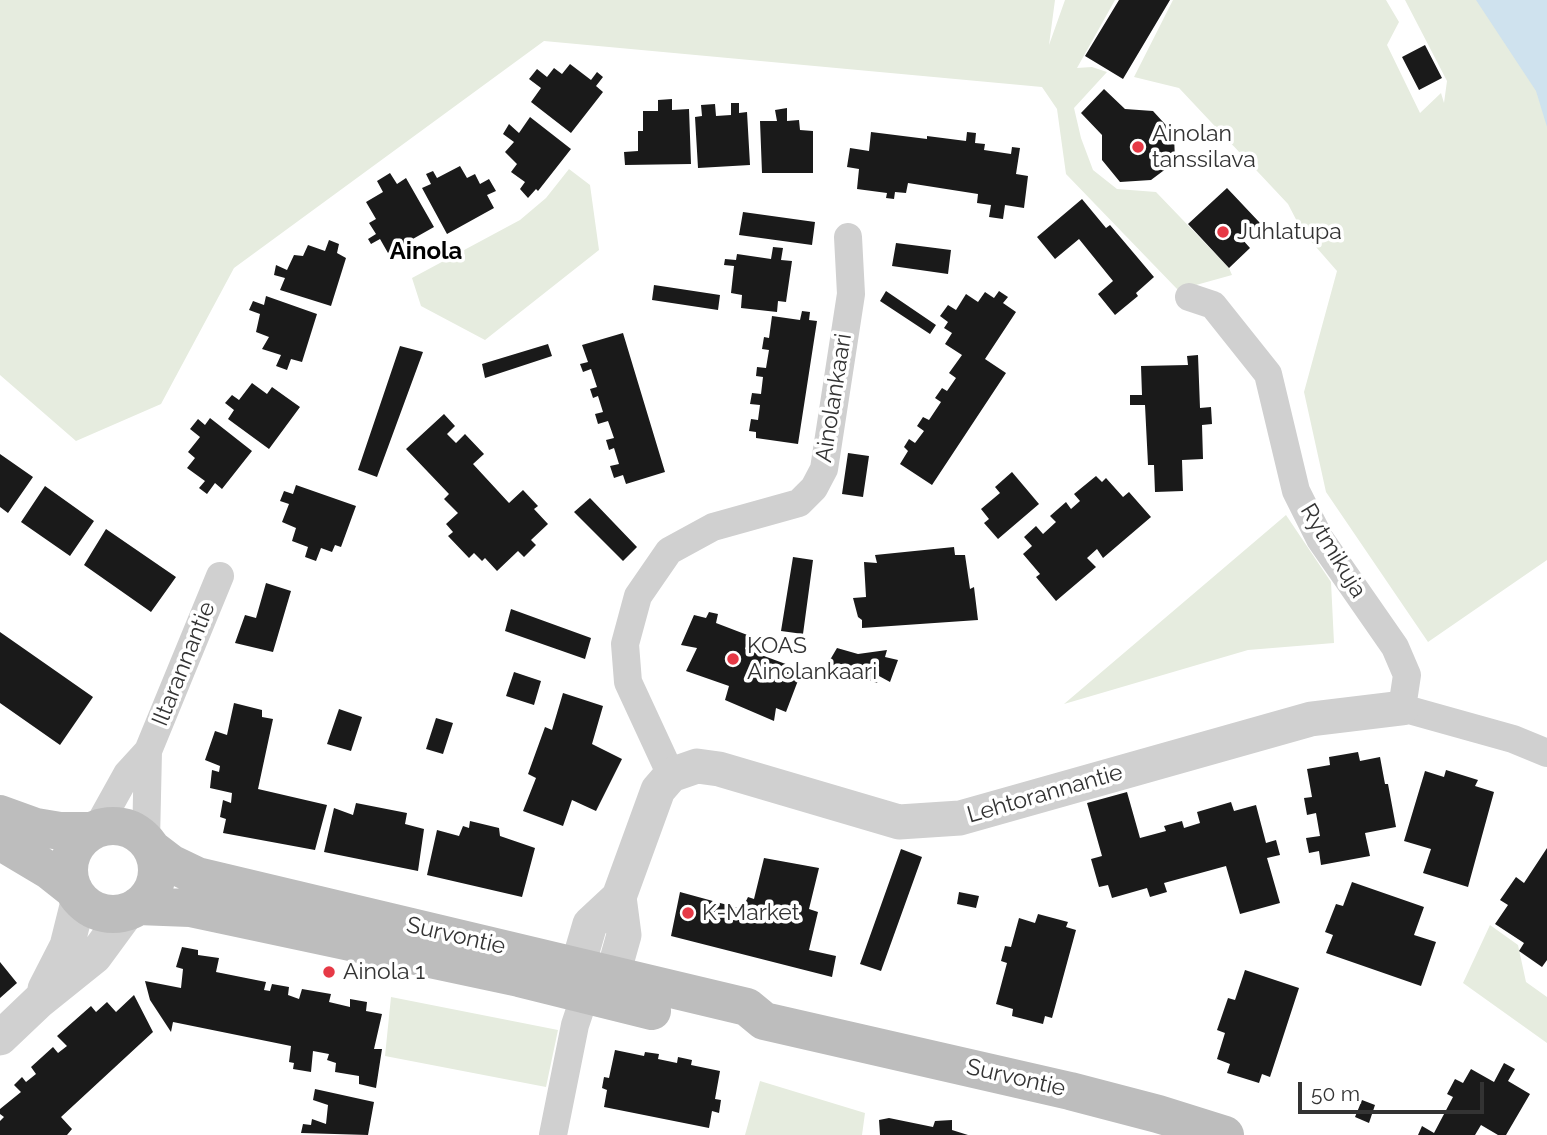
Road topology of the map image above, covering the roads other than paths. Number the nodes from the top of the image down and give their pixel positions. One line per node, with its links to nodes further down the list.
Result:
1 (848, 237): 7 (street, Ainolankaari)
2 (1189, 297): 4 (street, Rytmikuja)
3 (220, 576): 5 (street, Iltarannantie)
4 (1402, 708): 6 (street, Lehtorannantie); 7 (street, Lehtorannantie)
5 (148, 751): 9 (street, Iltarannantie); 11 (street, Iltarannantie)
6 (1547, 753)
7 (671, 775): 14 (street)
8 (0, 814): 9 (main road)
9 (95, 830): 11 (main road); 12 (main road)
10 (0, 841): 12 (main road)
11 (149, 844): 13 (main road); 14 (main road, Survontie)
12 (76, 894): 13 (main road); 15 (street)
13 (133, 909): 14 (main road, Survontie); 15 (street)
14 (592, 978): 17 (street); 18 (main road, Survontie)
15 (39, 1001): 16 (street)
16 (0, 1038)
17 (553, 1135)
18 (1226, 1135)

